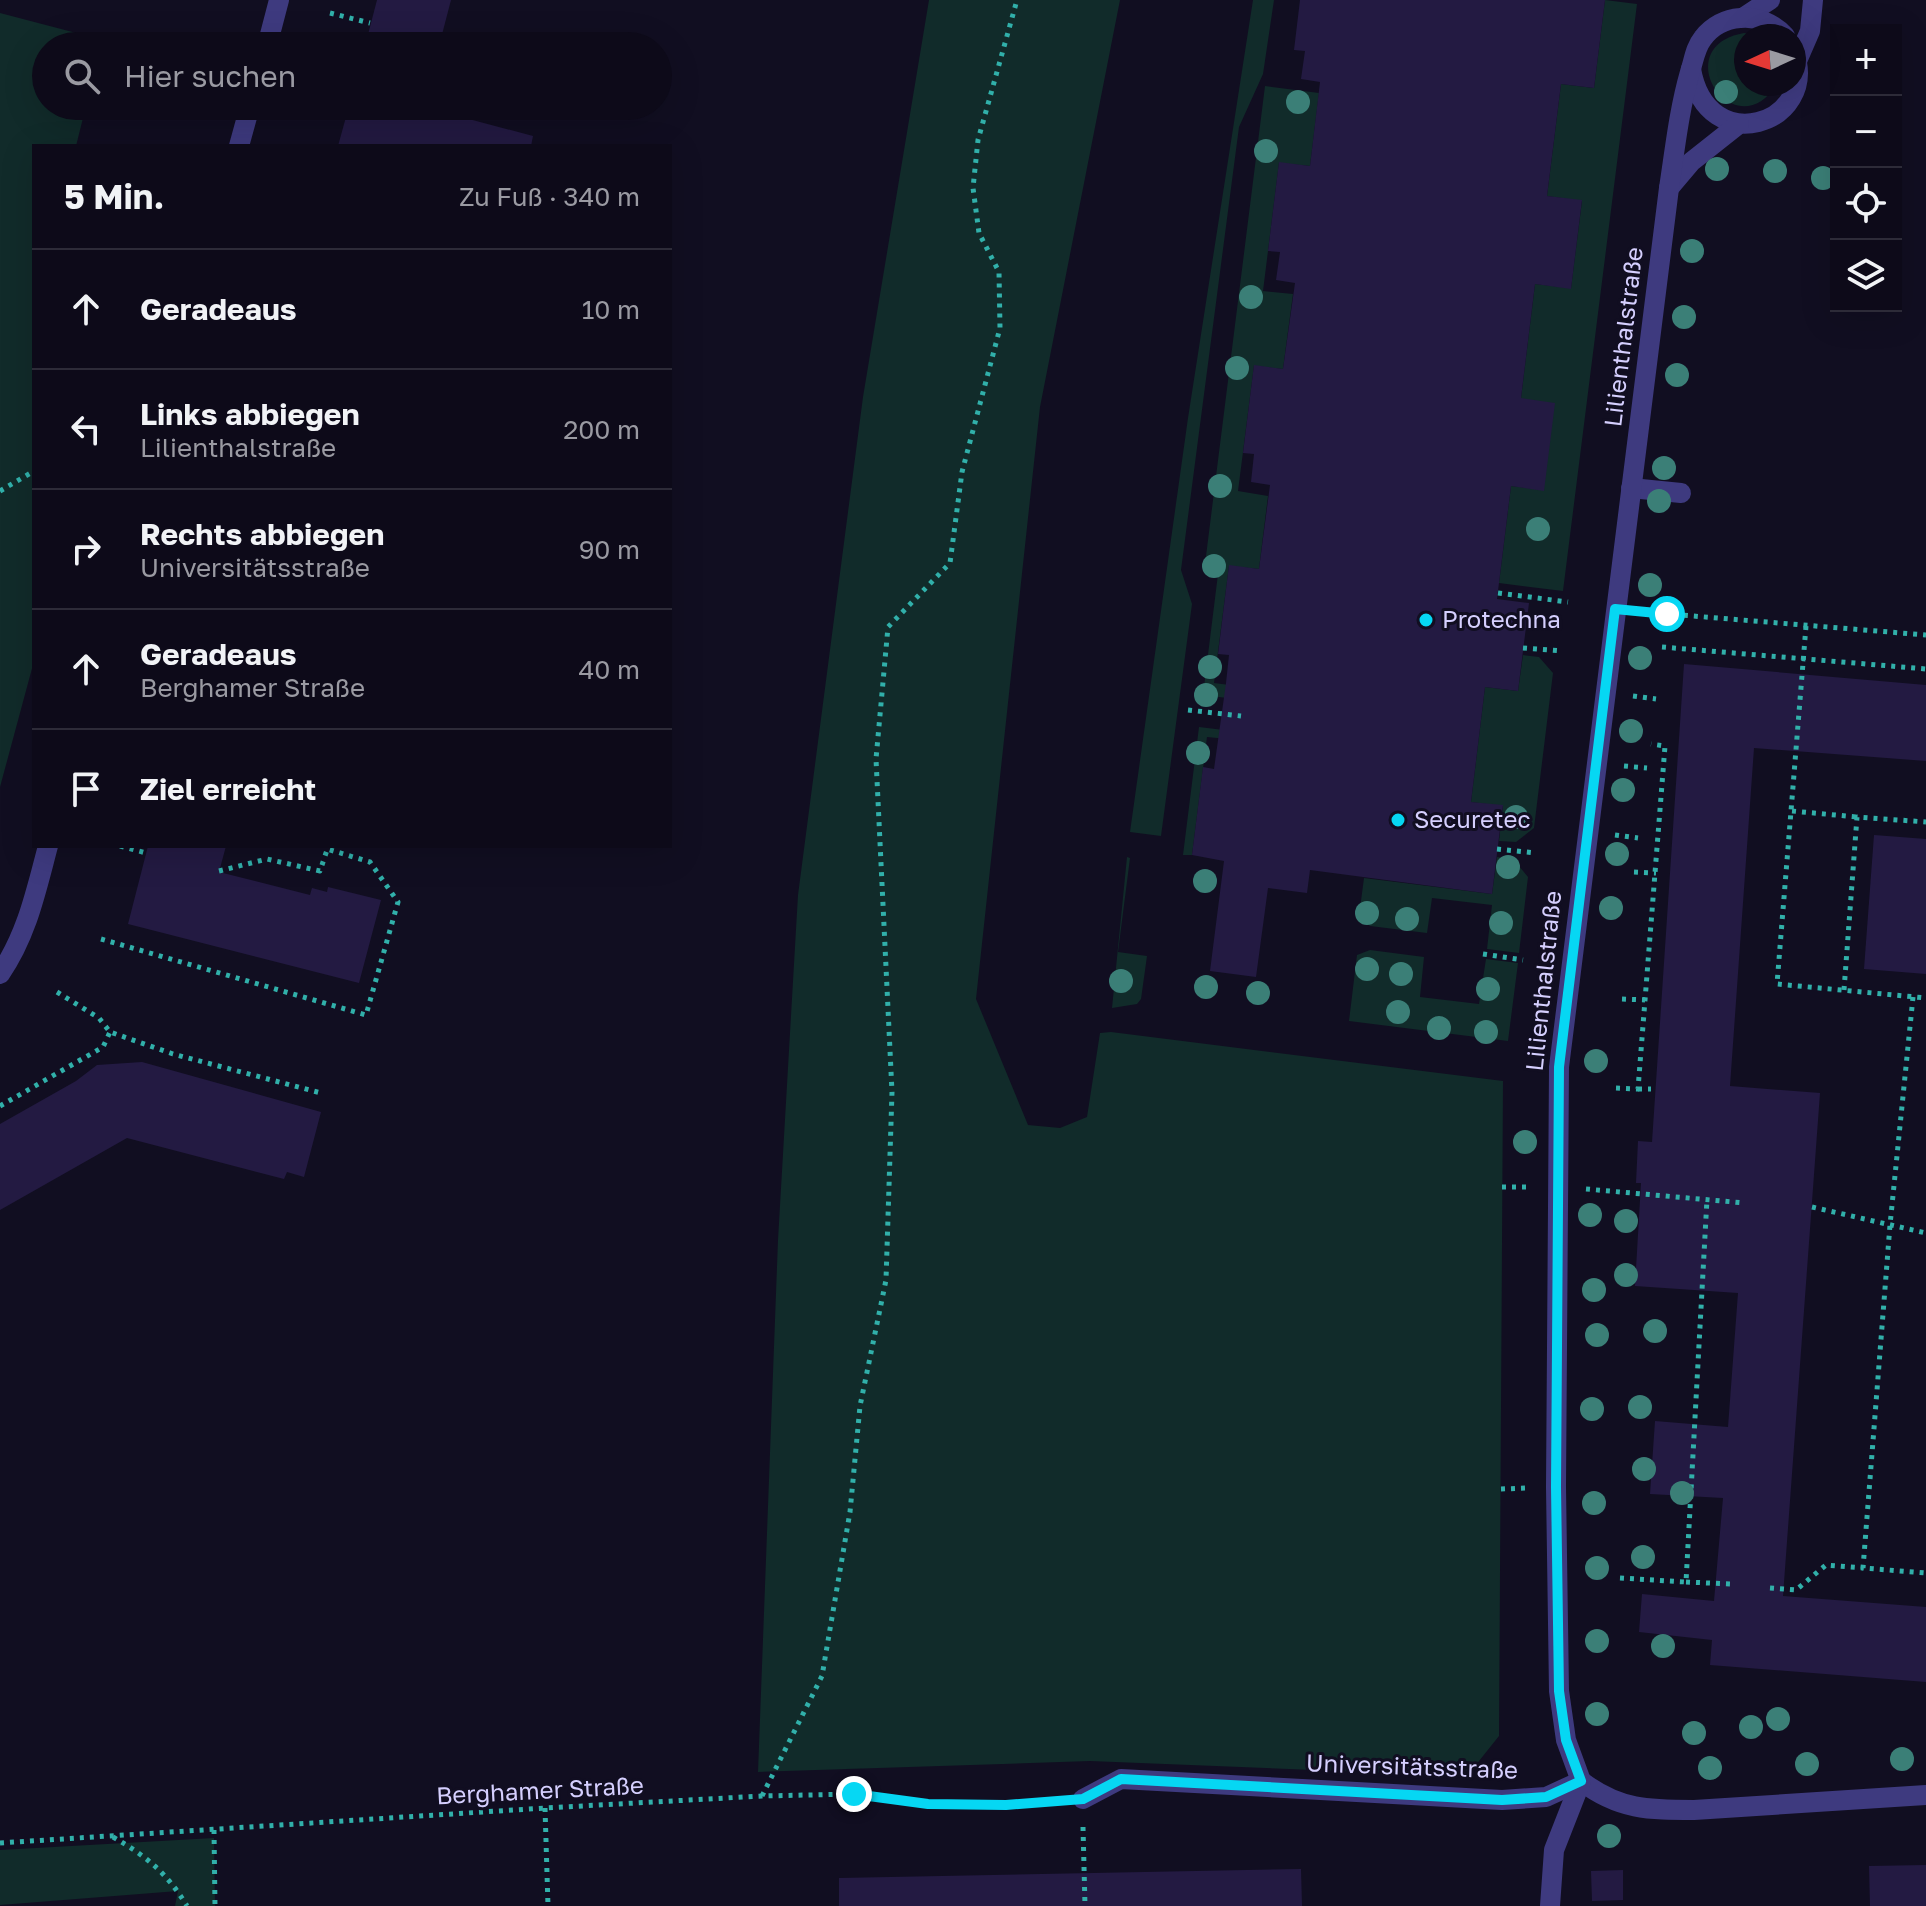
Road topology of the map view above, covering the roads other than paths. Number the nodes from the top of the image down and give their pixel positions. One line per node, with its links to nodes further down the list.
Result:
1 (279, 0): 6 (street)
2 (1770, 0): 4 (street, Lilienthalstraße)
3 (1813, 0): 7 (street)
4 (1744, 17): 5 (street); 8 (street, Lilienthalstraße)
5 (1770, 24)
6 (271, 32)
7 (1806, 38)
8 (1691, 69): 11 (street); 13 (street, Lilienthalstraße)
9 (1792, 96): 11 (street)
10 (246, 120): 12 (street)
11 (1739, 124): 13 (street)
12 (240, 144)
13 (1669, 188): 14 (street, Lilienthalstraße)
14 (1631, 488): 15 (street); 18 (street, Lilienthalstraße)
15 (1681, 493)
16 (47, 848): 17 (street)
17 (0, 974)
18 (1581, 1781): 19 (street); 20 (street, Universitätsstraße); 21 (street)
19 (1926, 1795)
20 (1082, 1807)
21 (1550, 1906)

